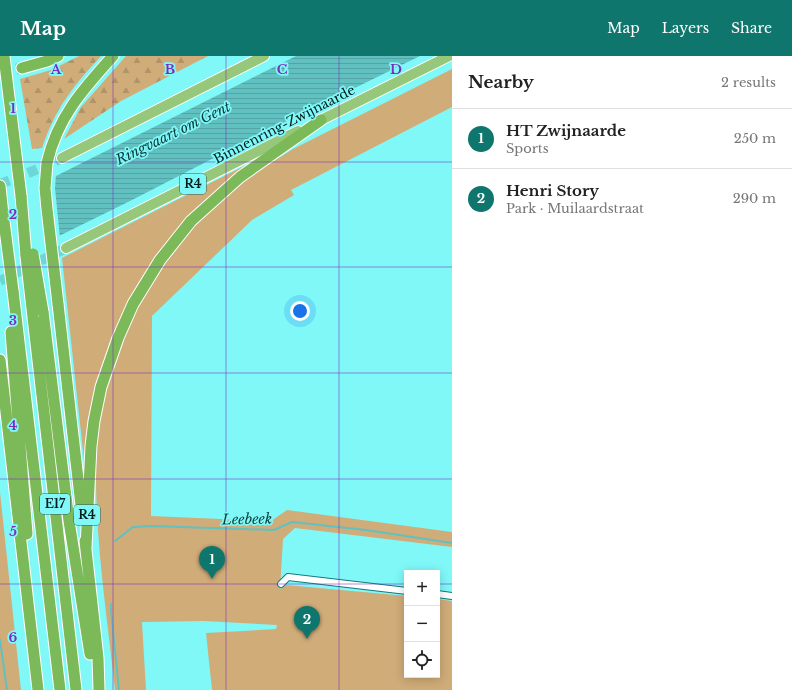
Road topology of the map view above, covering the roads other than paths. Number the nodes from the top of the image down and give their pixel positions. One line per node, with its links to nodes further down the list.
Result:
1 (4, 56): 11 (highway, E17, bridge)
2 (58, 56): 6 (highway)
3 (113, 56): 14 (highway, E17, bridge)
4 (264, 56): 8 (highway)
5 (449, 56): 7 (highway, Binnenring-Zwijnaarde / R4)
6 (22, 68)
7 (321, 120): 10 (highway, Binnenring-Zwijnaarde / R4); 14 (highway, R4)
8 (62, 158)
9 (0, 186): 12 (highway, E17, bridge)
10 (66, 248)
11 (38, 315): 24 (highway, E17); 25 (highway, E17)
12 (14, 327): 21 (highway, E17); 23 (highway, E17)
13 (0, 360): 21 (highway, E17)
14 (86, 548): 25 (highway, E17)
15 (287, 570): 16 (street)
16 (288, 577): 17 (street); 18 (street)
17 (281, 584)
18 (404, 590)
19 (440, 594): 20 (street)
20 (452, 596)
21 (29, 601): 22 (highway, E17)
22 (38, 690)
23 (60, 690)
24 (76, 690)
25 (98, 690)

